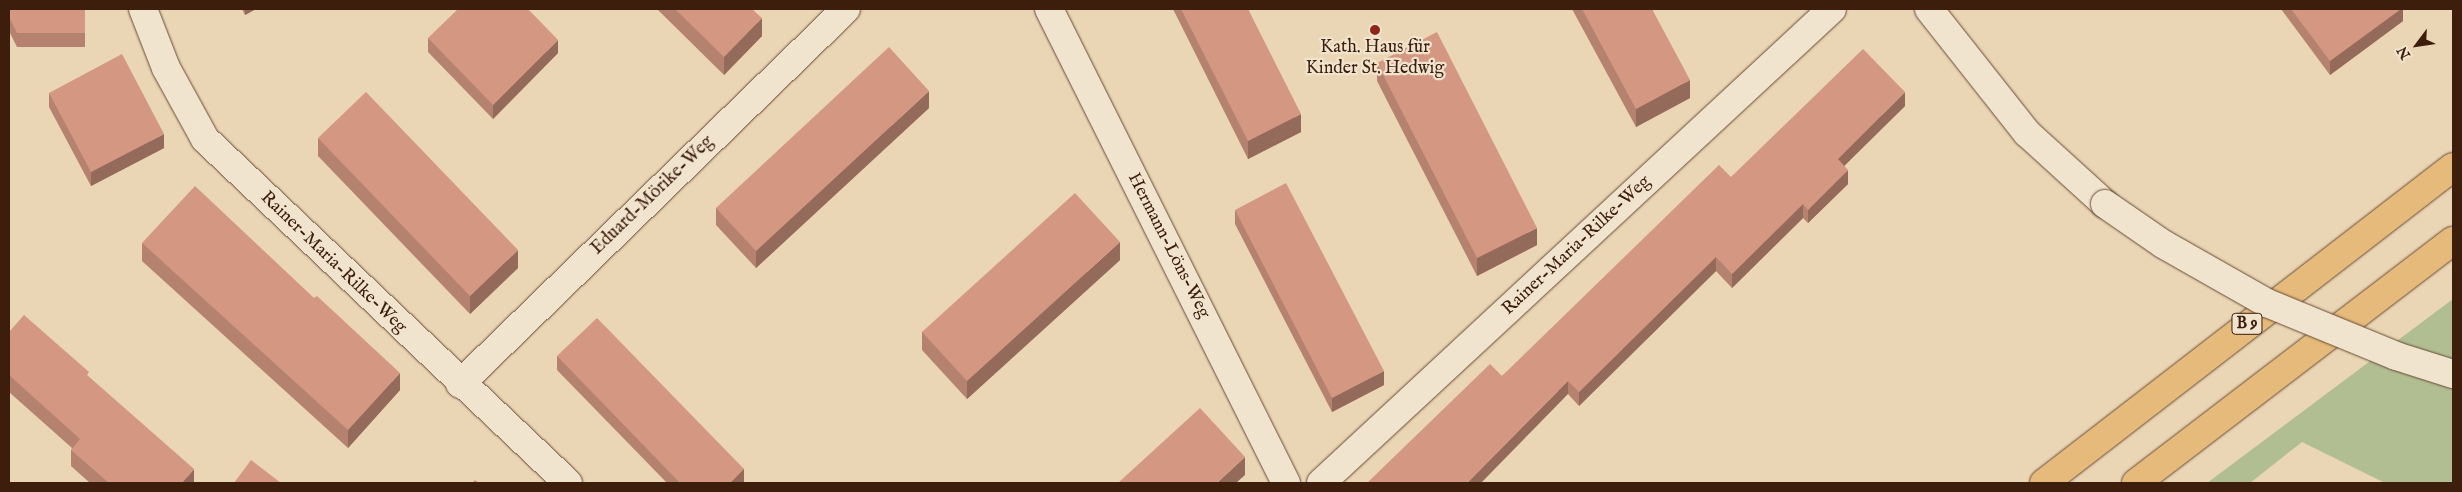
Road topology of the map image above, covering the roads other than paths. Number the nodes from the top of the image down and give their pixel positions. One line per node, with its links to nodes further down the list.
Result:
1 (143, 9): 9 (street, Rainer-Maria-Rilke-Weg)
2 (846, 9): 9 (street, Eduard-Mörike-Weg)
3 (1049, 9): 11 (street, Hermann-Löns-Weg)
4 (1832, 9): 12 (street, Rainer-Maria-Rilke-Weg)
5 (1929, 9): 8 (street, bridge)
6 (2453, 167): 13 (highway, B 9)
7 (2453, 241): 14 (highway)
8 (2453, 374)
9 (460, 384): 10 (street, Rainer-Maria-Rilke-Weg)
10 (568, 483)
11 (1286, 483)
12 (1321, 483)
13 (2044, 483)
14 (2136, 483)

